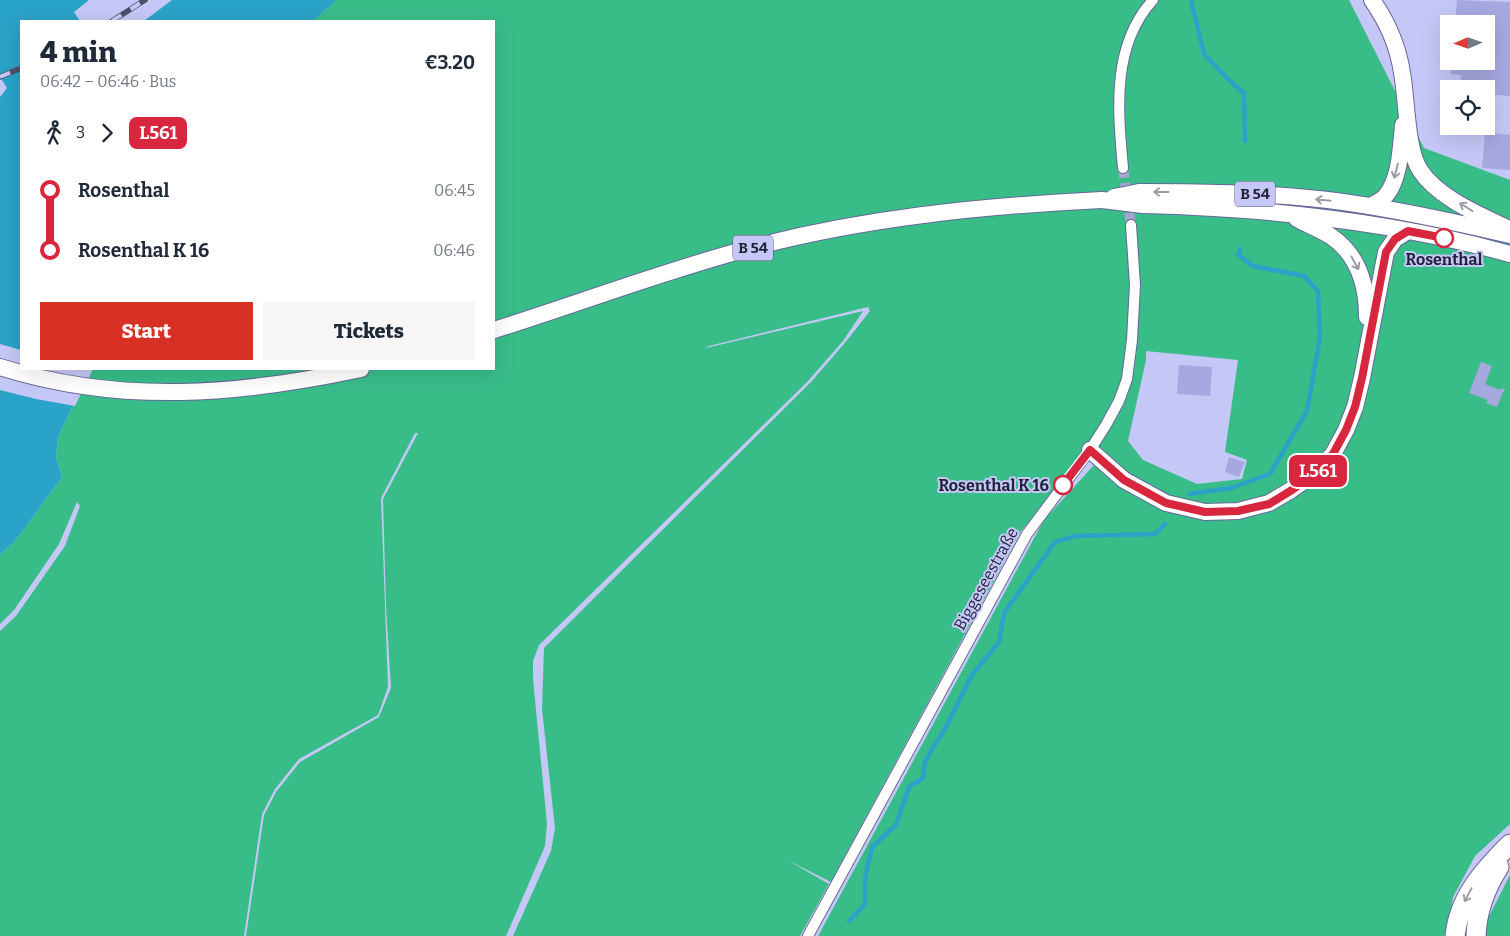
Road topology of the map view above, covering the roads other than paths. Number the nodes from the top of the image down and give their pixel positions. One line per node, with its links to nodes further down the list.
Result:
1 (1153, 0): 4 (street)
2 (1372, 0): 3 (main road)
3 (1406, 105): 6 (main road, one-way to 6); 9 (main road, one-way to 3)
4 (1123, 168)
5 (1141, 198): 6 (main road, B 54, one-way to 5); 7 (main road, B 54); 13 (main road, B 54, bridge)
6 (1371, 206): 11 (main road, B 54)
7 (1288, 215): 10 (main road, B 54); 14 (main road, one-way to 14)
8 (1131, 225): 17 (street, Biggeseestraße)
9 (1510, 229)
10 (1408, 231): 12 (main road, B 54); 14 (main road)
11 (1510, 235)
12 (1510, 254)
13 (495, 330)
14 (1368, 346): 17 (main road)
15 (0, 367): 16 (main road)
16 (356, 370)
17 (1090, 450): 20 (street, Biggeseestraße)
18 (1510, 844): 21 (highway, one-way to 21)
19 (1510, 849): 22 (highway)
20 (808, 936)
21 (1455, 936)
22 (1476, 936)

